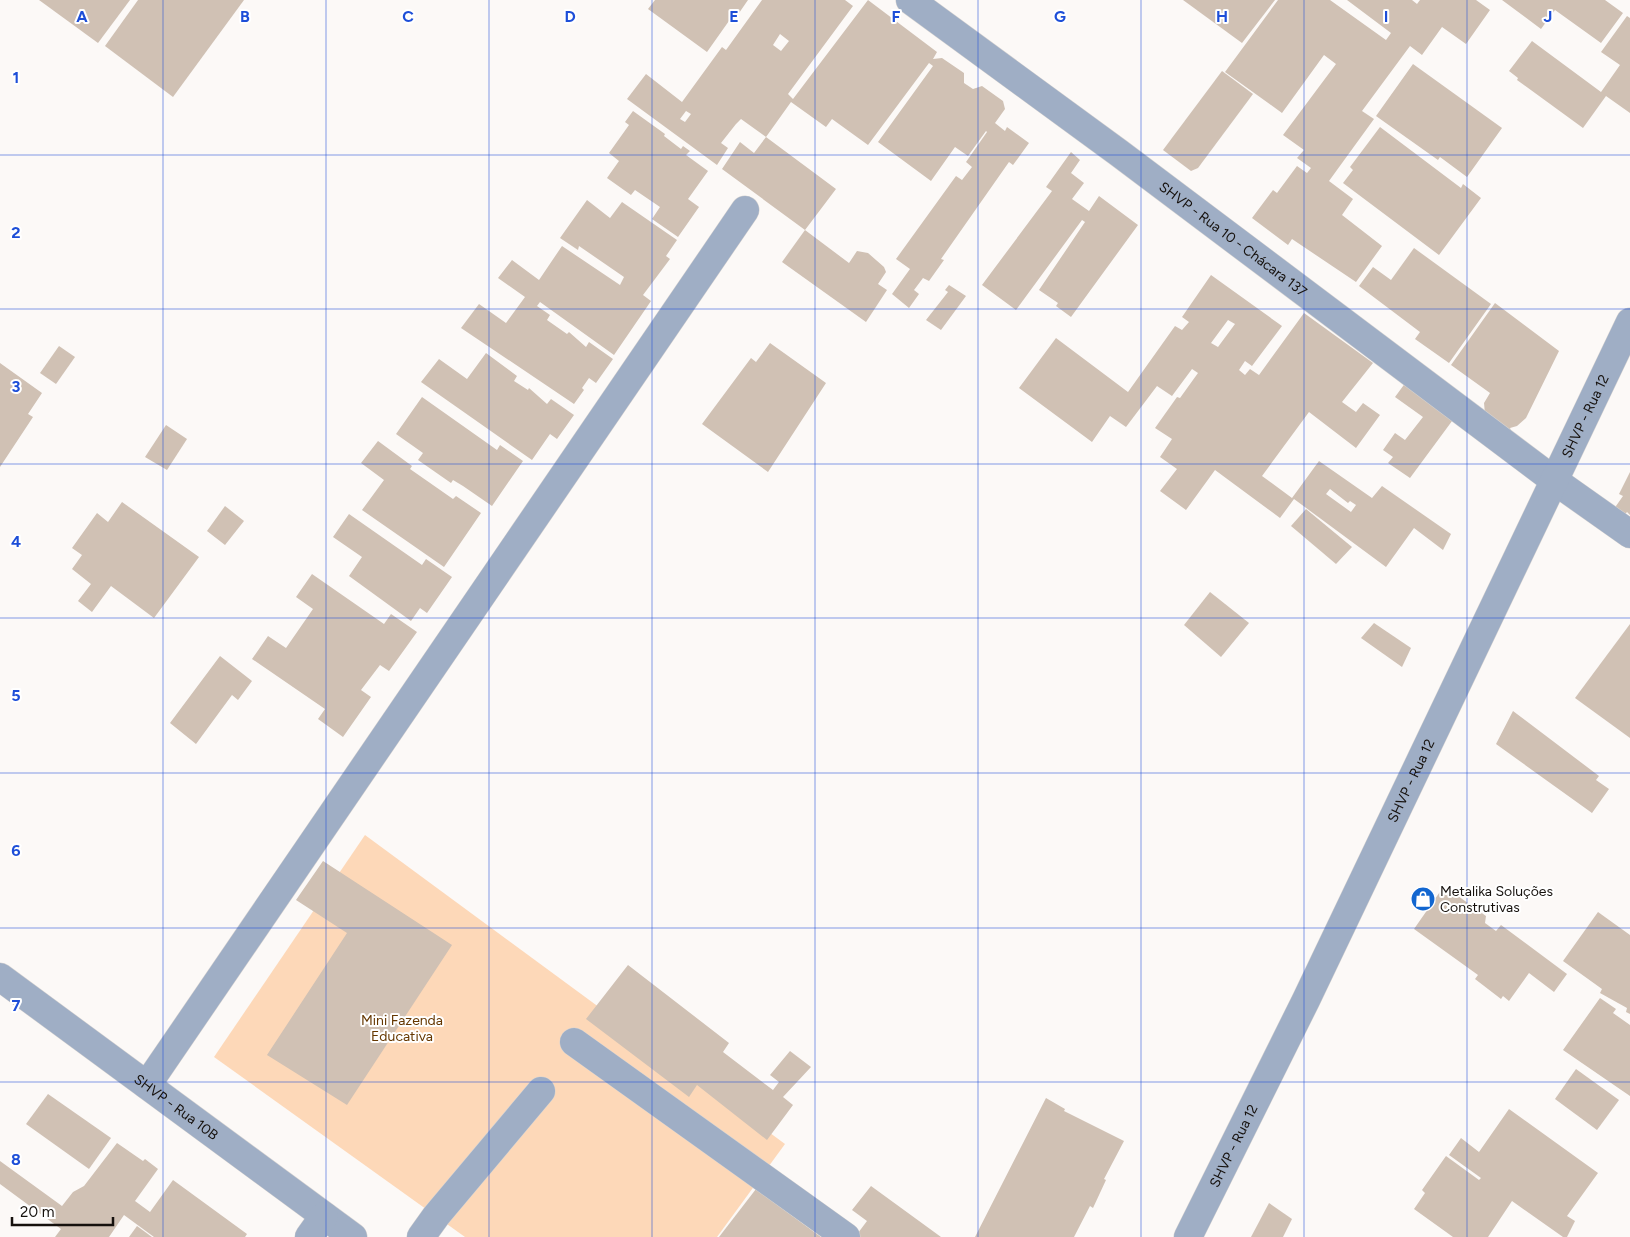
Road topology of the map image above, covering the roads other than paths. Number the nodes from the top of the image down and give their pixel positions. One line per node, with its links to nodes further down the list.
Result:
1 (910, 0): 4 (street, SHVP - Rua 10 - Chácara 137)
2 (745, 210): 8 (street)
3 (1630, 322): 4 (street, SHVP - Rua 12)
4 (1555, 481): 5 (street, SHVP - Rua 10 - Chácara 137); 14 (street, SHVP - Rua 12)
5 (1630, 534)
6 (0, 977): 8 (street, SHVP - Rua 10B)
7 (574, 1042): 13 (street)
8 (147, 1085): 10 (street, SHVP - Rua 10B)
9 (541, 1091): 12 (street)
10 (316, 1227): 11 (street, SHVP - Rua 10B)
11 (353, 1237)
12 (421, 1237)
13 (846, 1237)
14 (1188, 1237)

